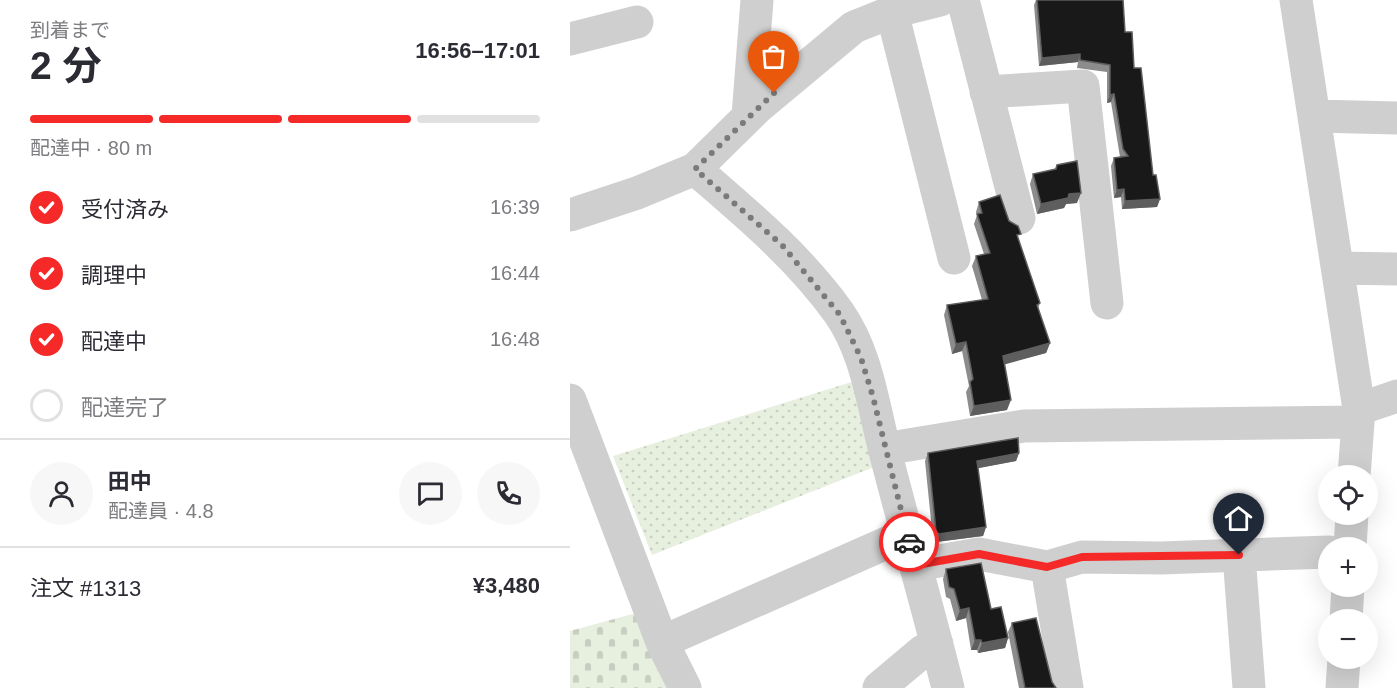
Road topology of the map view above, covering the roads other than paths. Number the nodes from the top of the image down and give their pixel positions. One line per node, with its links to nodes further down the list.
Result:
1 (757, 0): 9 (street)
2 (940, 0): 5 (street)
3 (963, 0): 8 (street)
4 (1296, 0): 10 (street)
5 (892, 12): 9 (street); 15 (street)
6 (637, 22): 7 (street)
7 (570, 39)
8 (987, 92): 14 (street); 18 (street)
9 (748, 116): 12 (street)
10 (1315, 116): 11 (street); 16 (street)
11 (1397, 118)
12 (695, 169): 13 (street); 22 (street)
13 (570, 215)
14 (1019, 218)
15 (954, 258)
16 (1338, 268): 17 (street); 21 (street)
17 (1397, 269)
18 (1107, 303)
19 (1397, 396): 21 (street)
20 (570, 399): 28 (street)
21 (1358, 416): 22 (street); 23 (street)
22 (884, 449): 24 (street)
23 (1355, 465)
24 (911, 550): 27 (street); 28 (street); 29 (street)
25 (1318, 552): 26 (street)
26 (1239, 555): 27 (street); 35 (street)
27 (1047, 567): 34 (street)
28 (662, 642): 31 (street)
29 (937, 644): 32 (street); 33 (street)
30 (1343, 669): 36 (street)
31 (685, 688)
32 (879, 688)
33 (948, 688)
34 (1067, 688)
35 (1249, 688)
36 (1342, 688)

